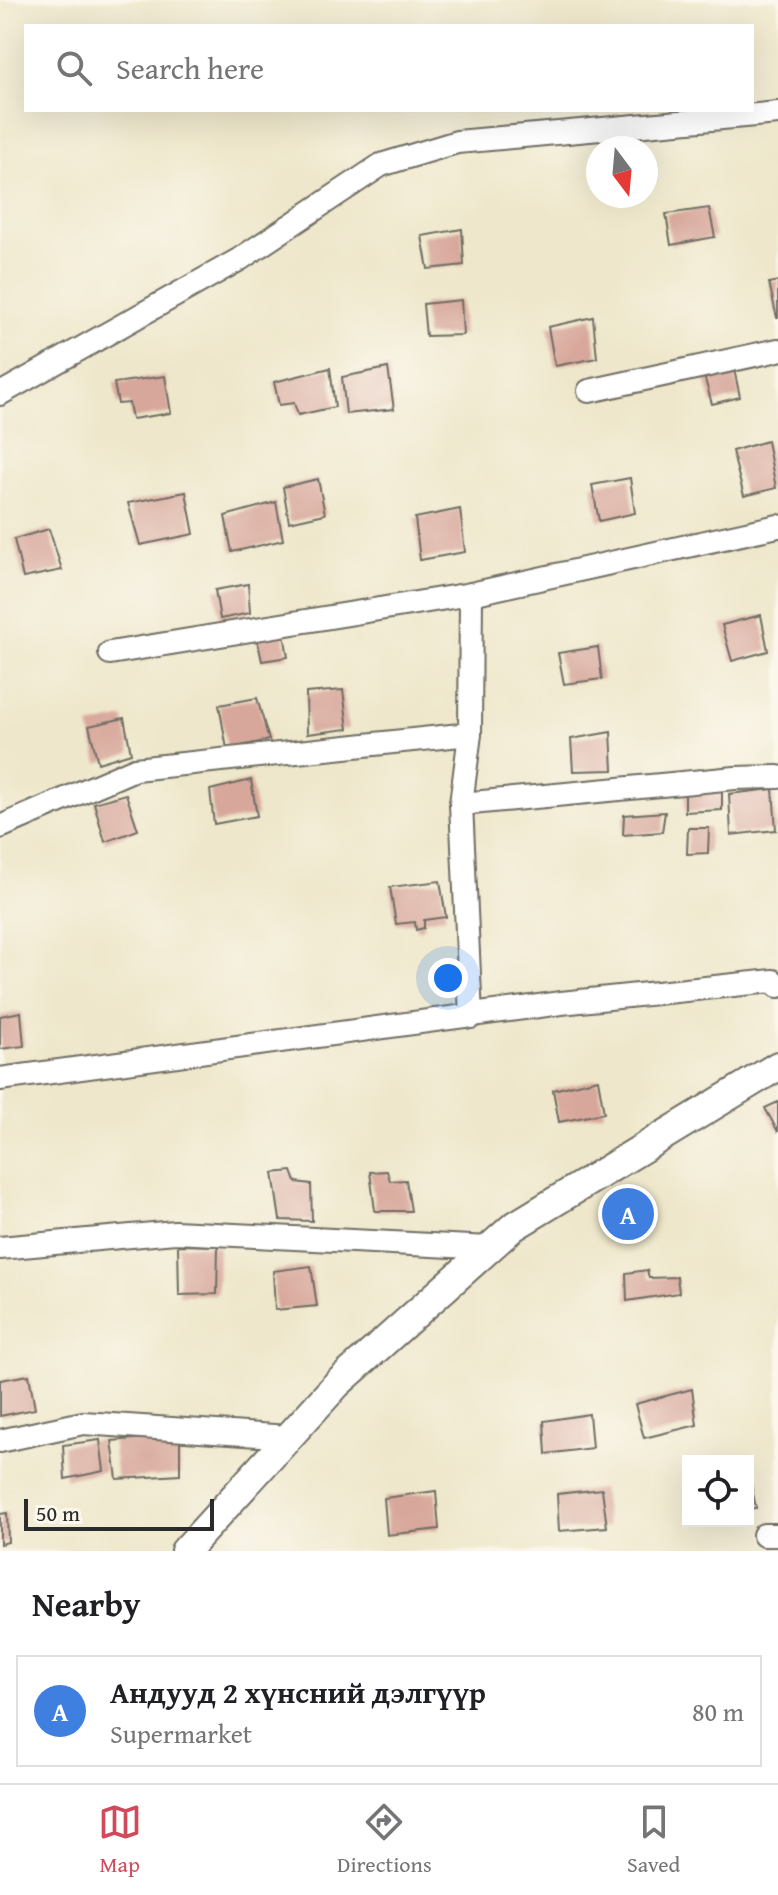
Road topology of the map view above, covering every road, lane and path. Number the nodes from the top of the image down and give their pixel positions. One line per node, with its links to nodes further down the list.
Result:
1 (778, 113): 4 (street)
2 (778, 350): 3 (street)
3 (589, 391)
4 (0, 394)
5 (778, 526): 6 (street)
6 (471, 594): 7 (street); 8 (street)
7 (110, 653)
8 (470, 734): 10 (street); 11 (street)
9 (778, 777): 10 (street)
10 (461, 804): 13 (street)
11 (0, 827)
12 (778, 986): 13 (street)
13 (471, 1017): 15 (street)
14 (778, 1066): 17 (street)
15 (0, 1079)
16 (0, 1248): 17 (street)
17 (490, 1248): 18 (street)
18 (289, 1437): 19 (street); 20 (street)
19 (0, 1441)
20 (185, 1551)

